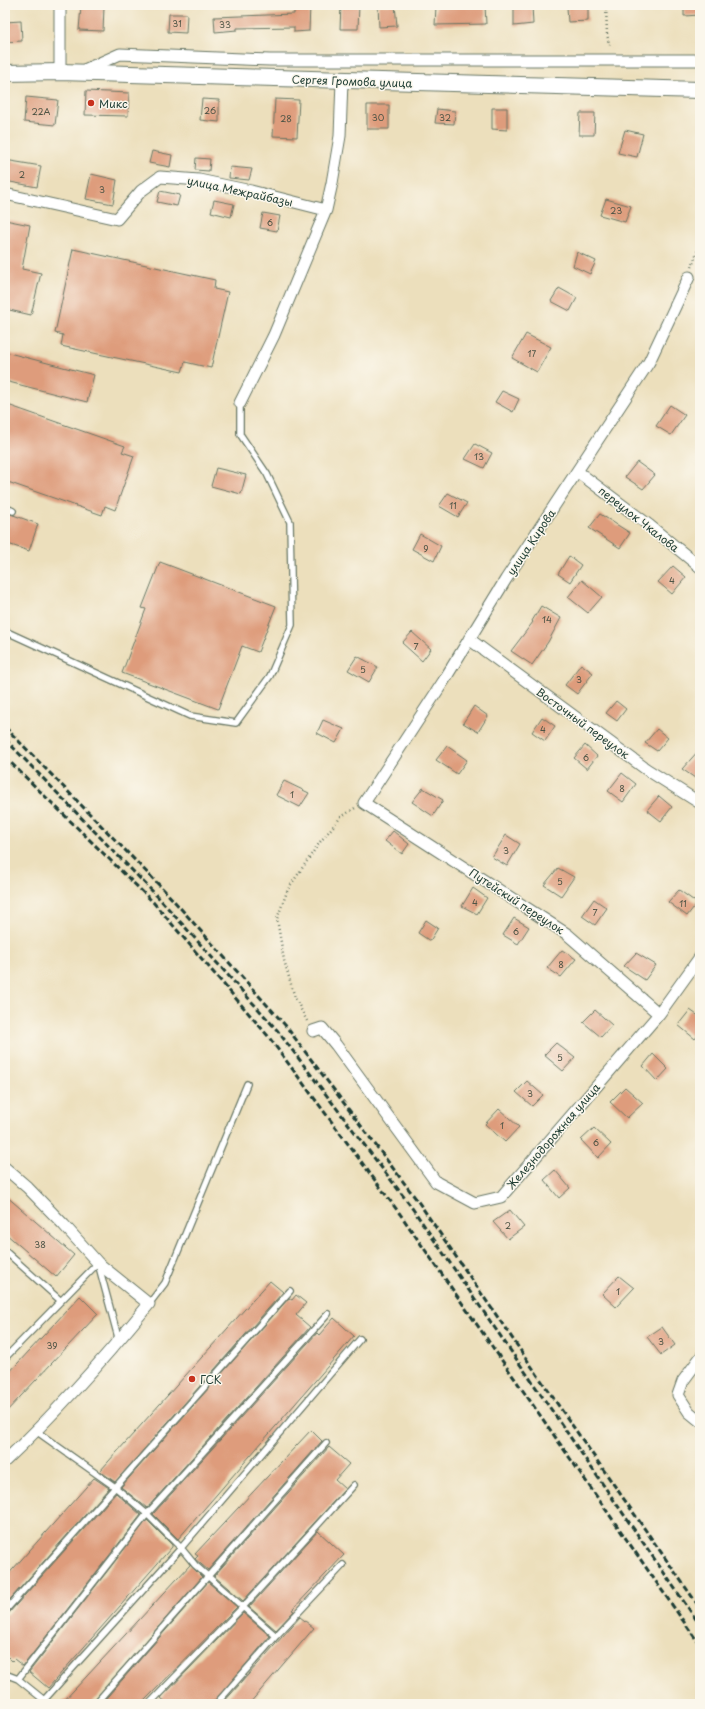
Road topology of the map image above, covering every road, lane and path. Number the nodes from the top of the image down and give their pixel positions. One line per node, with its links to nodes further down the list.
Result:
1 (60, 5): 3 (street)
2 (700, 60): 5 (street)
3 (60, 72): 4 (street, Сергея Громова улица); 5 (street, Сергея Громова улица)
4 (5, 73)
5 (77, 73): 6 (street, Сергея Громова улица)
6 (342, 81): 7 (street, Сергея Громова улица); 9 (street)
7 (700, 90)
8 (5, 194): 9 (street, улица Межрайбазы)
9 (326, 210): 12 (street)
10 (700, 243): 11 (path)
11 (689, 277): 13 (street, улица Кирова)
12 (240, 403): 17 (lane)
13 (578, 472): 16 (street, переулок Чкалова); 18 (street, улица Кирова)
14 (5, 507): 15 (lane)
15 (13, 511)
16 (700, 567)
17 (5, 631)
18 (469, 639): 19 (street, улица Кирова); 20 (street, Восточный переулок)
19 (364, 802): 22 (street, Путейский переулок); 23 (path)
20 (700, 803)
21 (700, 957): 22 (street, Железнодорожная улица)
22 (659, 1014): 23 (street, Железнодорожная улица)
23 (313, 1031)
24 (247, 1084): 30 (lane)
25 (5, 1168): 27 (street)
26 (5, 1251): 29 (lane)
27 (98, 1263): 29 (lane); 30 (street); 33 (lane)
28 (290, 1291): 41 (lane)
29 (61, 1301): 34 (lane)
30 (149, 1304): 33 (street)
31 (328, 1314): 42 (lane)
32 (360, 1339): 43 (lane)
33 (119, 1341): 37 (street)
34 (5, 1358)
35 (700, 1358): 36 (street)
36 (700, 1421)
37 (36, 1431): 39 (street); 41 (lane)
38 (326, 1443): 45 (lane)
39 (5, 1461)
40 (354, 1485): 46 (lane)
41 (115, 1487): 42 (lane); 47 (lane)
42 (147, 1514): 43 (lane); 50 (lane)
43 (182, 1548): 45 (lane); 50 (lane)
44 (343, 1566): 48 (lane)
45 (207, 1576): 46 (lane); 51 (lane)
46 (243, 1607): 48 (lane); 52 (lane)
47 (5, 1611)
48 (276, 1636): 53 (lane)
49 (5, 1674): 50 (lane)
50 (18, 1679)
51 (95, 1704)
52 (149, 1704)
53 (216, 1704)

